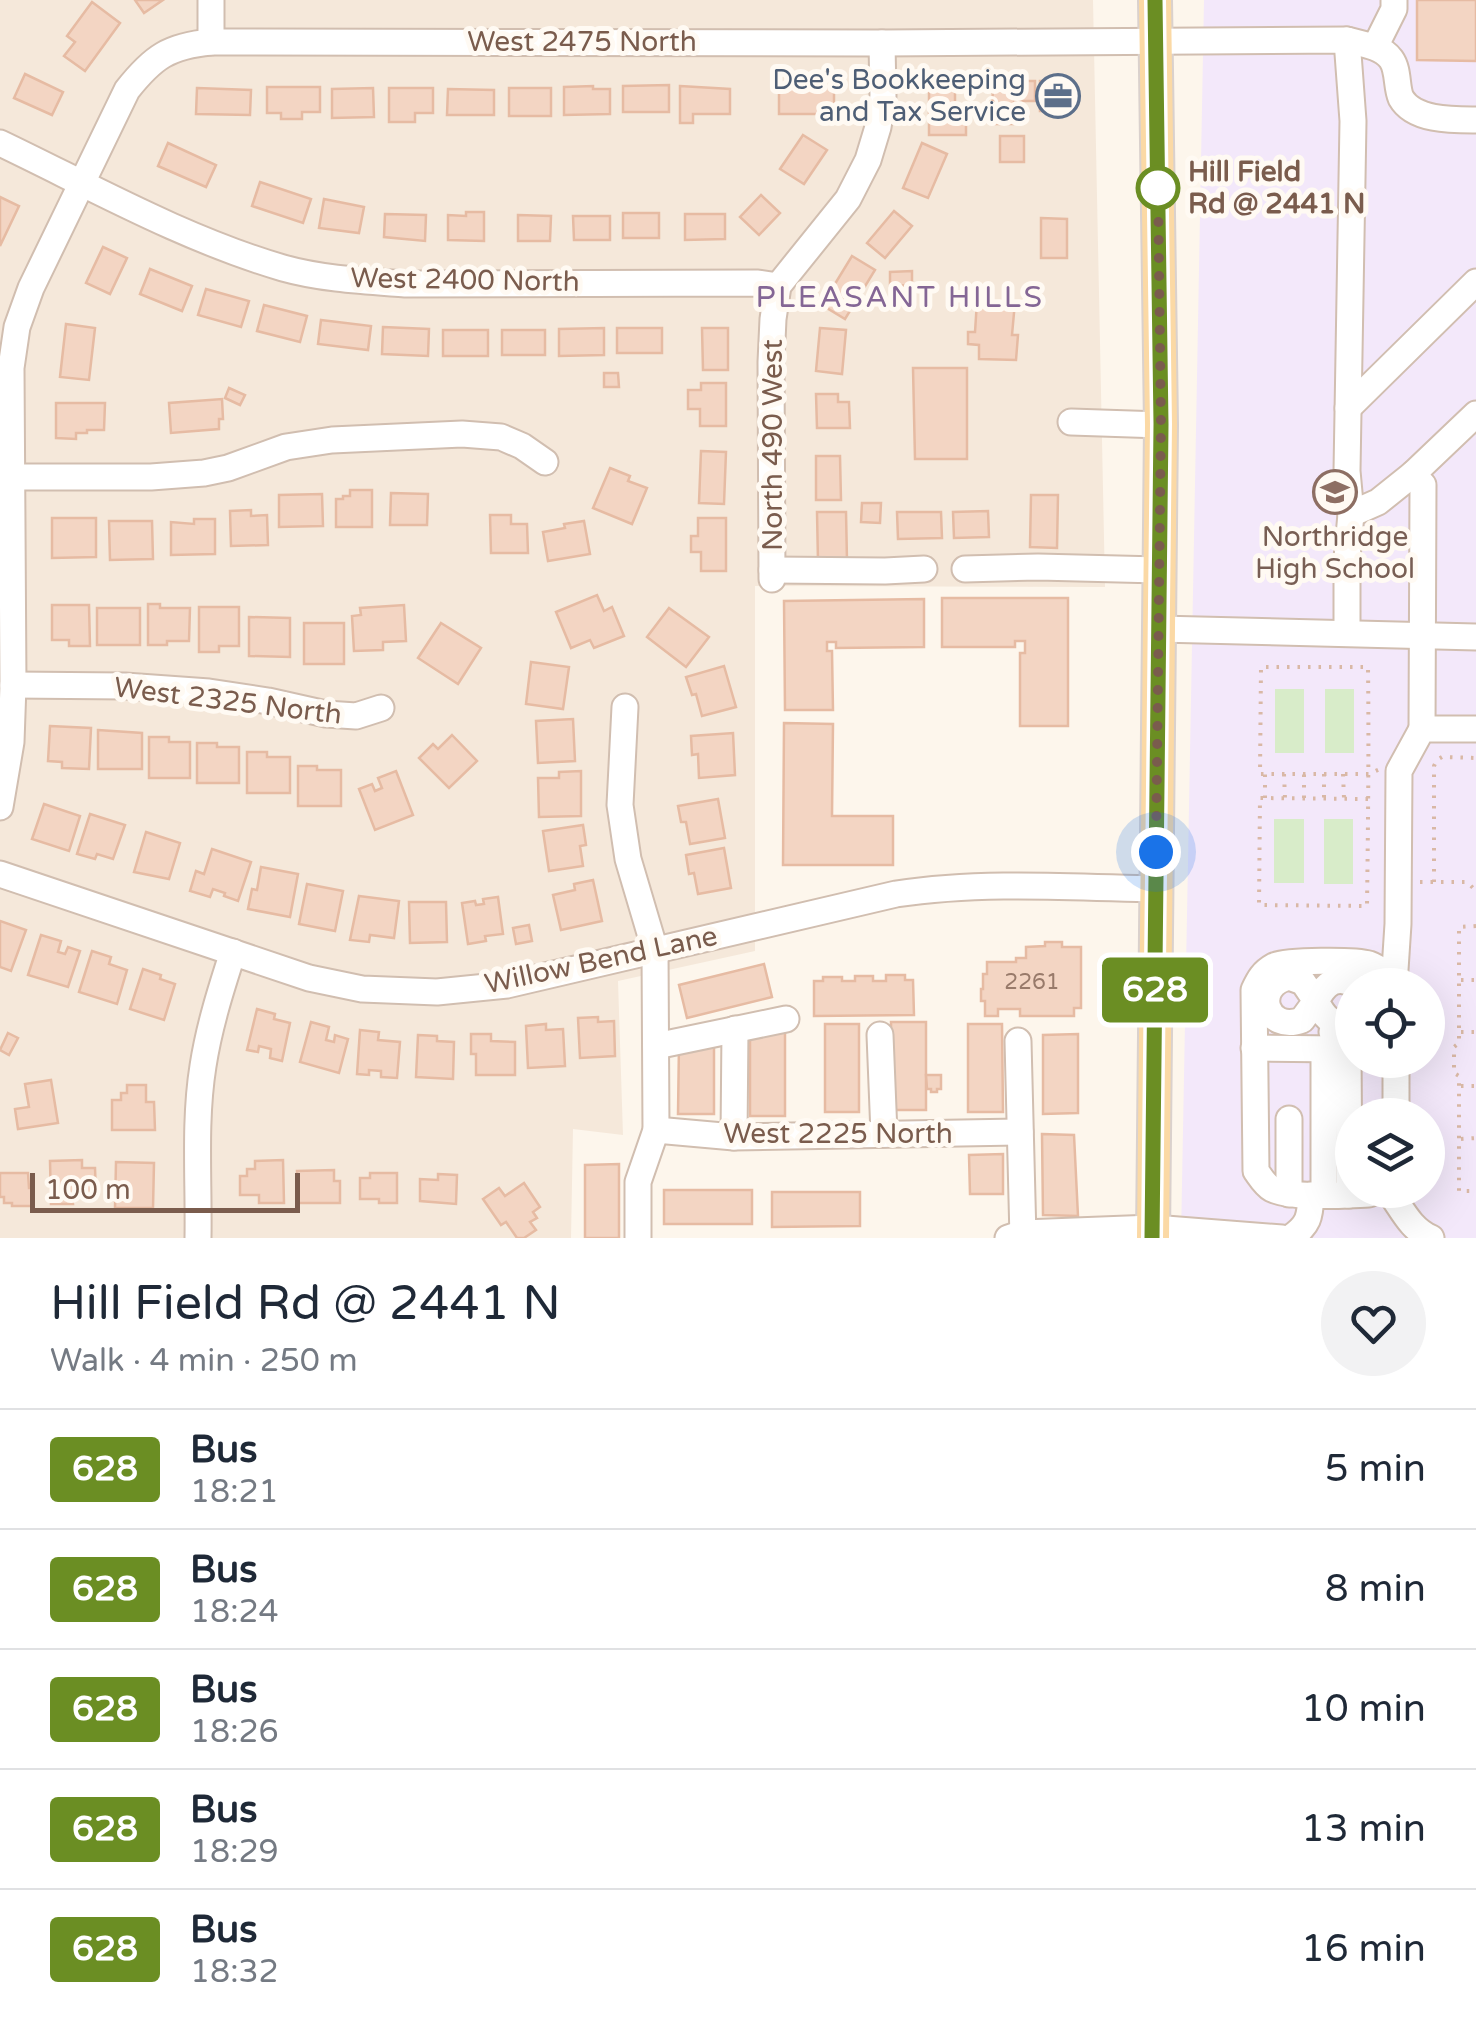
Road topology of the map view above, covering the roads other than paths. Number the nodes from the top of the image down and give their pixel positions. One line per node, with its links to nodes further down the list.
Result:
1 (212, 0): 6 (street)
2 (1155, 0): 5 (main road)
3 (1394, 0): 8 (street)
4 (1347, 40): 5 (street, West 2475 North); 8 (street, West 2475 North); 14 (street)
5 (1156, 41): 7 (street, West 2475 North); 17 (main road)
6 (211, 42): 7 (street, West 2475 North); 11 (street, West 2475 North)
7 (882, 43): 13 (street)
8 (1375, 47): 9 (street)
9 (1476, 120)
10 (0, 143): 11 (street, West 2400 North)
11 (82, 182): 13 (street, West 2400 North); 20 (street, West 2475 North)
12 (1476, 282): 14 (street)
13 (778, 286): 22 (street, North 490 West)
14 (1348, 408): 21 (street)
15 (1476, 414): 19 (street)
16 (1072, 422): 17 (street)
17 (1161, 424): 24 (main road)
18 (545, 462): 20 (street)
19 (1413, 474): 21 (street); 28 (street)
20 (6, 476): 29 (street, West 2475 North)
21 (1351, 514): 26 (street)
22 (924, 569)
23 (965, 569): 24 (street)
24 (1159, 570): 25 (main road)
25 (1159, 629): 26 (street); 36 (main road)
26 (1347, 633): 28 (street)
27 (1476, 637): 28 (street)
28 (1423, 638): 33 (street)
29 (14, 686): 31 (street, West 2325 North); 34 (street, West 2475 North)
30 (626, 706): 37 (street)
31 (381, 708)
32 (1476, 728): 33 (street)
33 (1422, 729): 40 (street)
34 (0, 806)
35 (0, 874): 38 (street, Willow Bend Lane)
36 (1156, 889): 37 (street, Willow Bend Lane); 61 (main road)
37 (655, 950): 38 (street, Willow Bend Lane); 51 (street)
38 (233, 952): 63 (street)
39 (1378, 968): 50 (street)
40 (1394, 968)
41 (1335, 981): 42 (street)
42 (1316, 1000): 44 (street); 46 (street)
43 (786, 1019): 45 (street)
44 (1335, 1022)
45 (735, 1030): 51 (street); 57 (street)
46 (1335, 1031)
47 (880, 1035): 56 (street)
48 (1335, 1037): 50 (street)
49 (1018, 1041): 55 (street)
50 (1254, 1041): 58 (street)
51 (656, 1046): 54 (street)
52 (1335, 1067): 58 (street)
53 (1290, 1118): 58 (street)
54 (656, 1130): 57 (street, West 2225 North); 64 (street)
55 (1020, 1132): 56 (street, West 2225 North); 62 (street)
56 (884, 1134): 57 (street, West 2225 North)
57 (734, 1137)
58 (1318, 1194): 59 (street); 66 (street)
59 (1335, 1194)
60 (1401, 1208): 67 (street)
61 (1152, 1233): 62 (street); 65 (street)
62 (1018, 1236)
63 (198, 1238)
64 (638, 1238)
65 (1282, 1238)
66 (1290, 1238)
67 (1431, 1238)

